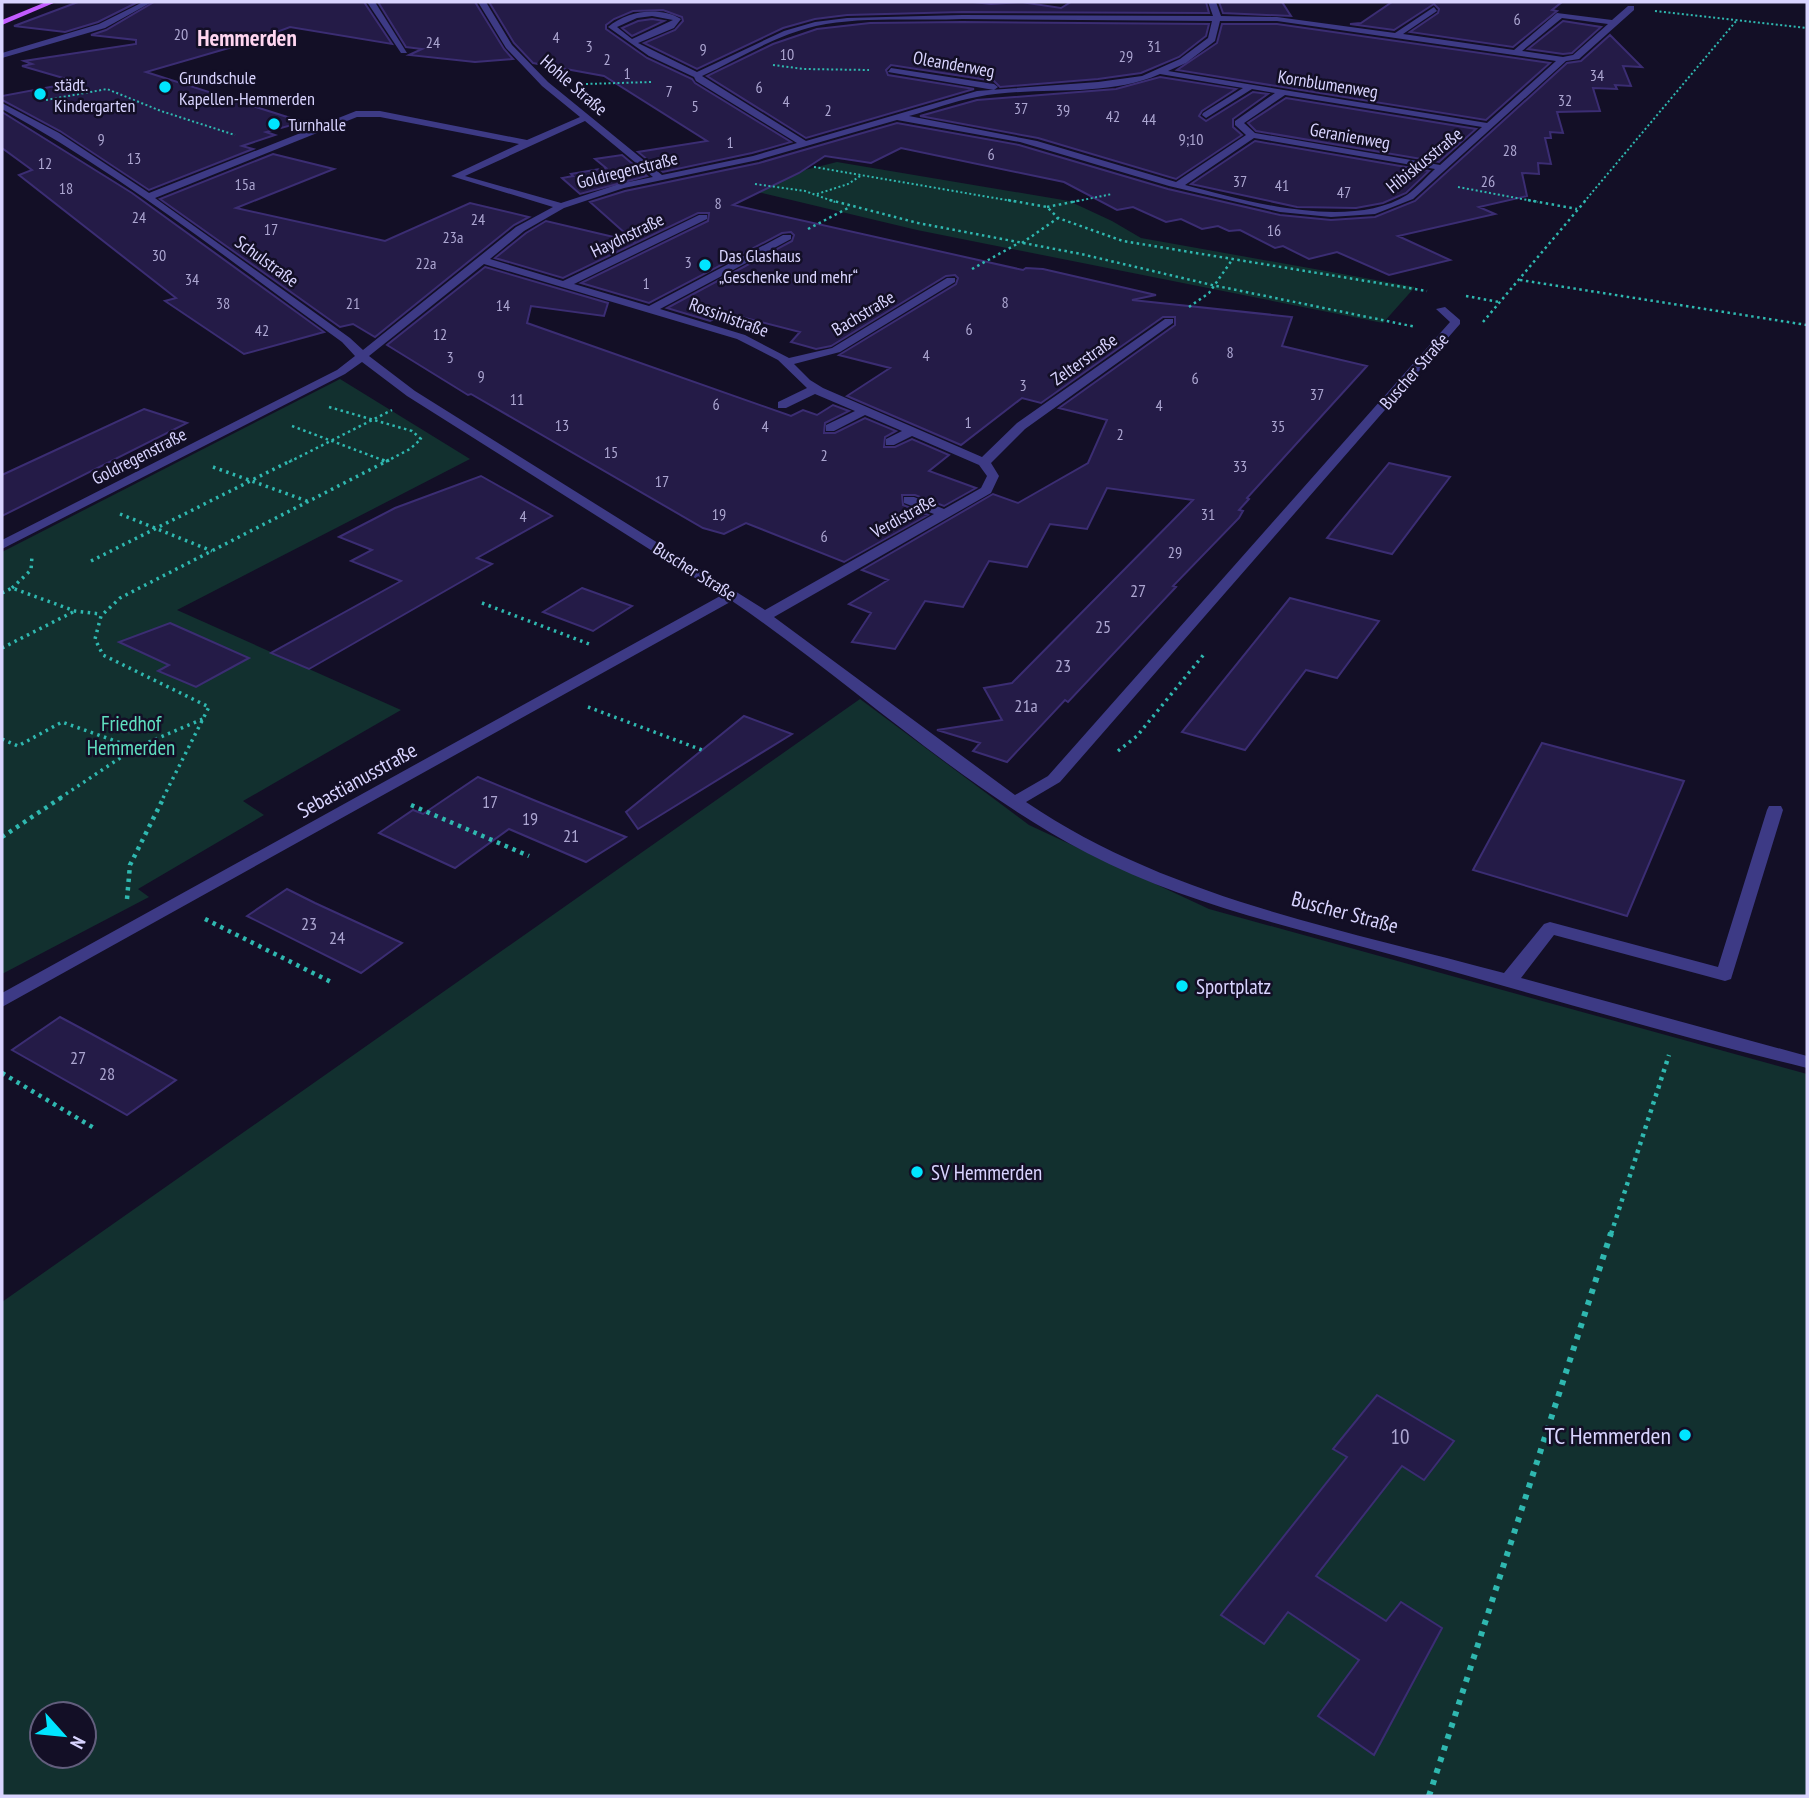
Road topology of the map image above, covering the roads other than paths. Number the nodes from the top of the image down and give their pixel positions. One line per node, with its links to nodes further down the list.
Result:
1 (52, 2): 9 (main road)
2 (148, 2): 15 (street)
3 (371, 2): 13 (street)
4 (482, 2): 25 (street, Hohle Straße)
5 (1212, 2): 8 (street)
6 (1631, 8): 10 (street, Hibiskusstraße)
7 (1434, 9): 11 (street)
8 (1217, 17): 11 (street); 18 (street, Goldregenstraße); 19 (street)
9 (2, 23)
10 (1614, 23): 14 (street); 16 (street, Hibiskusstraße)
11 (1398, 34): 14 (street)
12 (633, 41): 12 (street); 19 (street)
13 (404, 51)
14 (1516, 52): 16 (street)
15 (2, 56)
16 (1563, 59): 27 (street, Hibiskusstraße)
17 (891, 70): 21 (street, Oleanderweg)
18 (1162, 72): 20 (street, Kornblumenweg); 21 (street, Goldregenstraße)
19 (697, 75): 30 (street)
20 (1250, 87): 22 (street, Kornblumenweg); 24 (street)
21 (1011, 90): 26 (street, Goldregenstraße)
22 (1283, 92): 27 (street, Kornblumenweg); 28 (street)
23 (3, 107): 34 (street, Schulstraße)
24 (1206, 115)
25 (586, 117): 29 (street); 32 (street, Hohle Straße)
26 (896, 117): 30 (street, Goldregenstraße); 33 (street, Hibiskusstraße)
27 (1489, 126): 31 (street, Hibiskusstraße)
28 (1252, 135): 31 (street, Geranienweg); 33 (street)
29 (528, 143): 34 (street); 35 (street)
30 (805, 144): 32 (street, Goldregenstraße)
31 (1443, 167): 33 (street, Hibiskusstraße)
32 (660, 178): 35 (street, Goldregenstraße)
33 (1178, 185)
34 (148, 197): 44 (street, Schulstraße)
35 (561, 206): 38 (street, Goldregenstraße)
36 (703, 217): 40 (street, Haydnstraße)
37 (787, 237): 41 (street)
38 (482, 260): 40 (street, Rossinistraße); 44 (street, Goldregenstraße)
39 (951, 280): 45 (street, Bachstraße)
40 (565, 284): 41 (street, Rossinistraße)
41 (652, 309): 45 (street, Rossinistraße)
42 (1441, 309): 58 (street, Buscher Straße)
43 (1169, 321): 52 (street, Zelterstraße)
44 (362, 358): 55 (street, Goldregenstraße); 56 (street, Buscher Straße)
45 (787, 362): 46 (street, Rossinistraße)
46 (815, 389): 47 (street); 48 (street, Rossinistraße)
47 (782, 405)
48 (864, 411): 49 (street); 50 (street, Rossinistraße)
49 (830, 428)
50 (912, 431): 51 (street); 52 (street, Rossinistraße)
51 (890, 442)
52 (984, 462): 54 (street, Verdistraße)
53 (909, 500): 54 (street)
54 (946, 514): 57 (street, Verdistraße)
55 (2, 545)
56 (732, 595): 57 (street, Buscher Straße); 61 (street, Sebastianusstraße)
57 (765, 616): 58 (street, Buscher Straße)
58 (1016, 801): 60 (street, Buscher Straße)
59 (1775, 810): 60 (street)
60 (1508, 981): 62 (street, Buscher Straße)
61 (2, 1001)
62 (1807, 1062)

